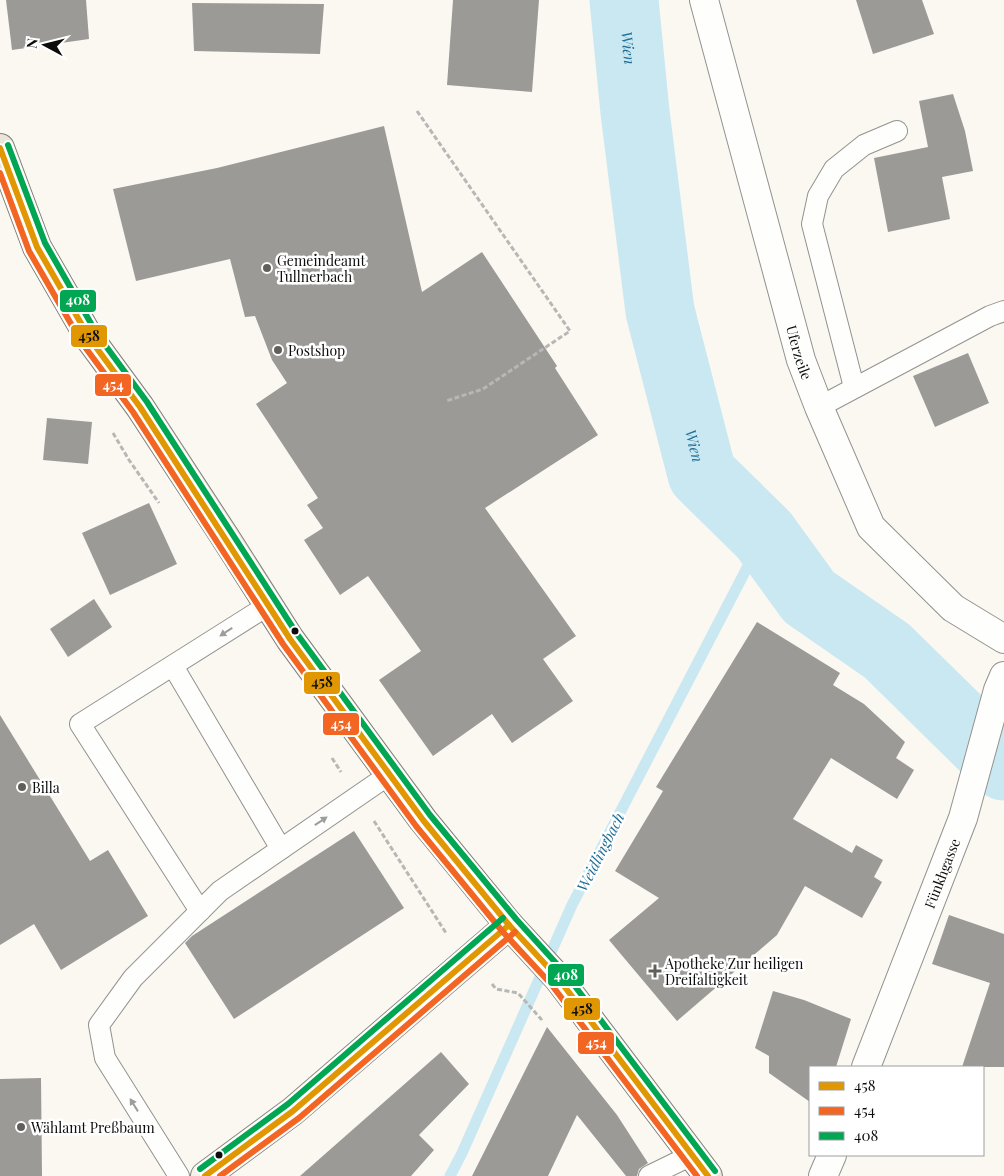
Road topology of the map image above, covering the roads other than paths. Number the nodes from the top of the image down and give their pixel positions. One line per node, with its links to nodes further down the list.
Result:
1 (704, 0): 6 (street, Uferzeile)
2 (897, 131): 5 (lane)
3 (0, 148): 7 (main road)
4 (1004, 311): 5 (lane)
5 (854, 387): 6 (lane)
6 (819, 407): 8 (street, Uferzeile)
7 (268, 606): 9 (lane, one-way to 9); 11 (main road)
8 (1004, 639)
9 (173, 666): 12 (lane); 13 (lane)
10 (1002, 685): 15 (street, Fünkhgasse)
11 (390, 774): 12 (lane, one-way to 11); 14 (main road)
12 (280, 849): 13 (lane)
13 (200, 911): 18 (lane, one-way to 13)
14 (509, 925): 17 (main road); 19 (main road)
15 (866, 1066)
16 (832, 1156): 21 (street)
17 (700, 1166): 20 (lane)
18 (179, 1176)
19 (205, 1176)
20 (648, 1176)
21 (823, 1176)

